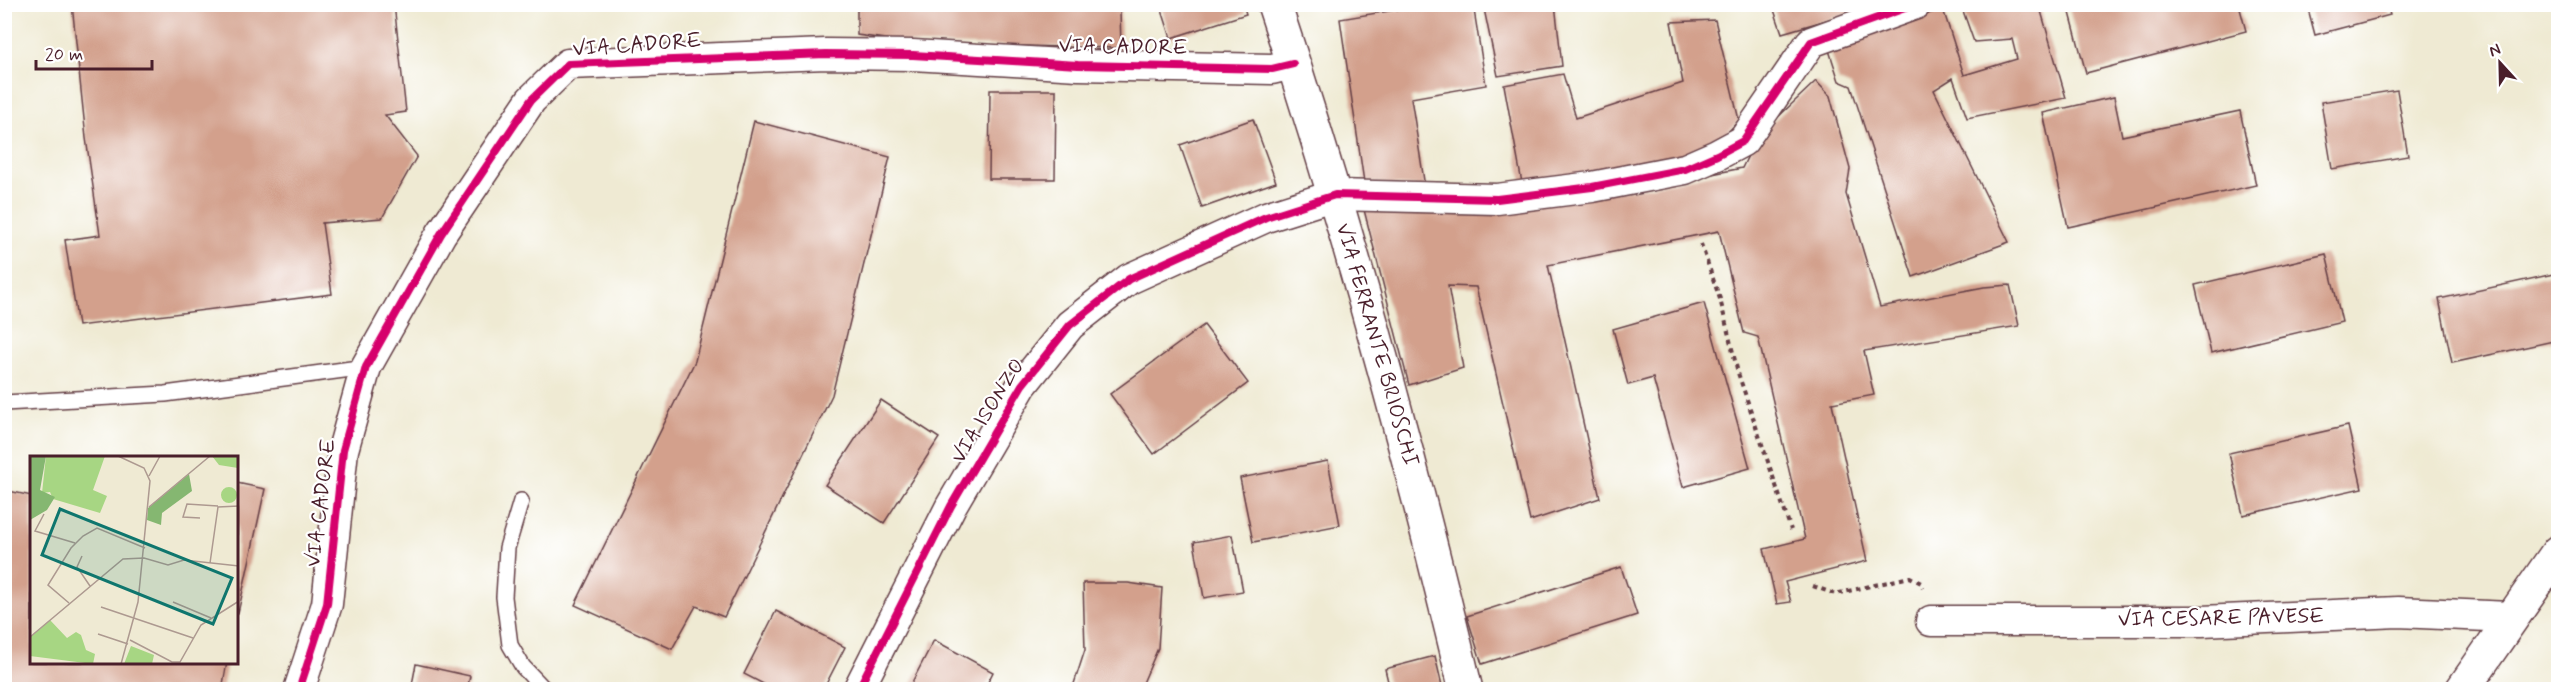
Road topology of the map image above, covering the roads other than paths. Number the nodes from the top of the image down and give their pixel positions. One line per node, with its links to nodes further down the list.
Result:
1 (1274, 4): 3 (street, VIA FERRANTE BRIOSCHI)
2 (1916, 4): 4 (street, VIA ISONZO)
3 (1293, 64): 4 (street, VIA FERRANTE BRIOSCHI); 5 (street, VIA CADORE)
4 (1335, 195): 13 (street, VIA ISONZO); 14 (street, VIA FERRANTE BRIOSCHI)
5 (366, 367): 6 (lane); 11 (street, VIA CADORE)
6 (4, 403)
7 (521, 501): 12 (lane)
8 (2559, 552): 9 (street)
9 (2510, 617): 10 (street, VIA CESARE PAVESE); 15 (street)
10 (1931, 621)
11 (299, 690)
12 (545, 690)
13 (858, 690)
14 (1466, 690)
15 (2462, 690)

